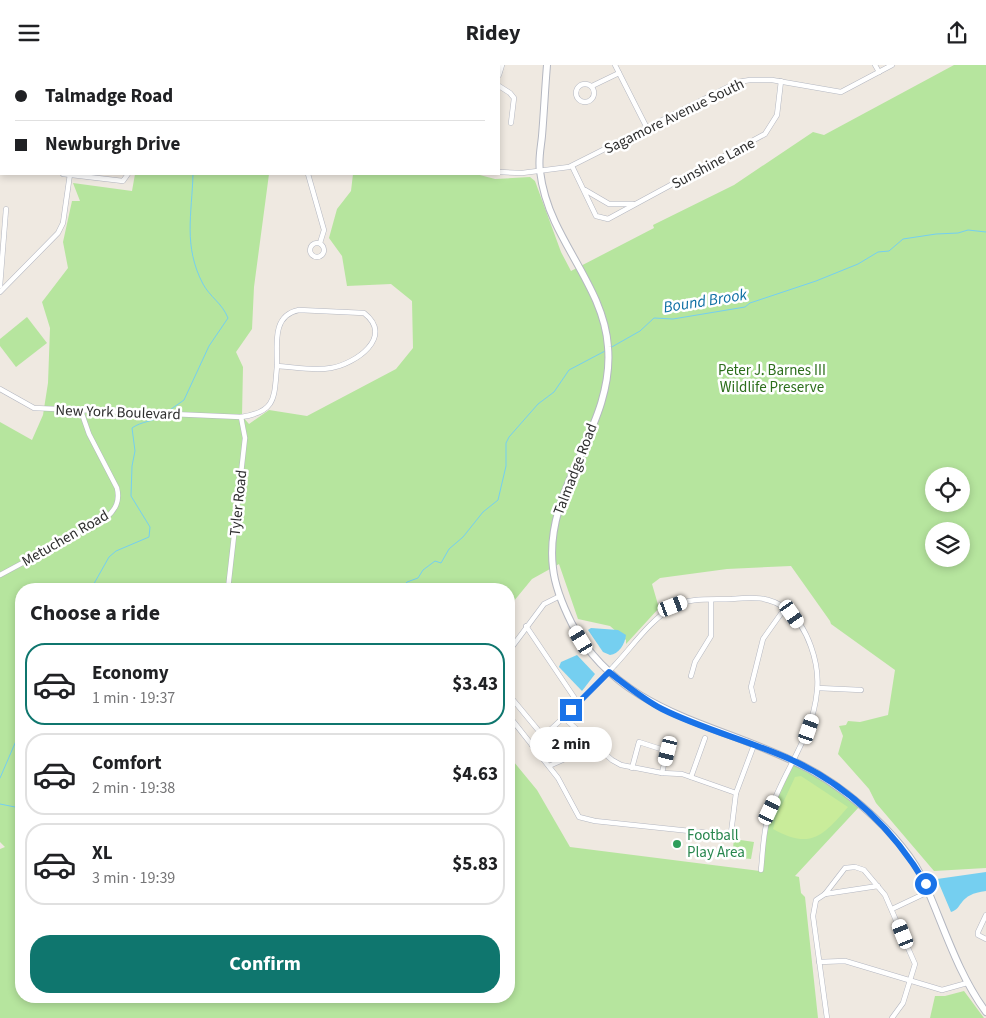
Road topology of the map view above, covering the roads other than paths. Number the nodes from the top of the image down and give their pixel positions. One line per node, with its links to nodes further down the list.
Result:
1 (547, 65): 13 (street, Talmadge Road)
2 (615, 65): 6 (street)
3 (875, 65): 5 (street)
4 (892, 65): 5 (street, Sagamore Avenue South)
5 (879, 72): 7 (street, Sagamore Avenue South)
6 (619, 73): 9 (street); 11 (street)
7 (781, 81): 11 (street, Sagamore Avenue South); 20 (street, Sunshine Lane)
8 (500, 87): 10 (street)
9 (592, 87): 9 (street)
10 (511, 123)
11 (647, 128): 12 (street, Sagamore Avenue South)
12 (572, 166): 13 (street, Sagamore Avenue South); 19 (street, Sunshine Lane)
13 (539, 170): 14 (street, Sagamore Avenue South); 31 (street, Talmadge Road)
14 (500, 172)
15 (70, 175): 24 (street)
16 (78, 175): 17 (street)
17 (127, 175)
18 (308, 175): 22 (street)
19 (583, 189): 20 (street, Sunshine Lane); 20 (street, Sunshine Lane)
20 (637, 204)
21 (6, 209): 23 (street)
22 (320, 243)
23 (0, 285)
24 (0, 292)
25 (277, 366): 25 (street, New York Boulevard); 28 (street, New York Boulevard)
26 (0, 389): 27 (street, New York Boulevard)
27 (80, 411): 28 (street, New York Boulevard); 29 (street, Metuchen Road)
28 (241, 417): 30 (street, Tyler Road)
29 (0, 575)
30 (229, 583)
31 (560, 596): 34 (street); 36 (street, Talmadge Road)
32 (711, 600): 33 (street); 36 (street); 37 (street)
33 (785, 608): 38 (street); 40 (street)
34 (526, 626): 35 (street); 42 (street)
35 (515, 642)
36 (609, 672): 42 (street); 48 (street, Talmadge Road)
37 (691, 676)
38 (818, 688): 39 (street); 50 (street)
39 (861, 690)
40 (754, 700)
41 (515, 702): 45 (street)
42 (578, 703): 43 (street)
43 (564, 718): 45 (street); 52 (street)
44 (515, 724): 47 (street)
45 (543, 736): 47 (street)
46 (705, 737): 54 (street)
47 (532, 745): 51 (street)
48 (754, 745): 50 (street, Talmadge Road); 55 (street)
49 (567, 758): 51 (street)
50 (793, 761): 56 (street); 58 (street, Talmadge Road)
51 (549, 766): 55 (street)
52 (632, 768): 53 (street); 53 (street)
53 (662, 773): 54 (street)
54 (691, 777): 55 (street)
55 (736, 793)
56 (761, 870)
57 (878, 886): 59 (street); 59 (street); 60 (street)
58 (928, 892): 60 (street); 65 (street, Talmadge Road)
59 (825, 894): 63 (street)
60 (892, 909): 64 (street)
61 (986, 915): 62 (street)
62 (986, 939)
63 (819, 962): 64 (street); 67 (street)
64 (911, 982): 65 (street); 68 (street)
65 (967, 983): 66 (street, Talmadge Road)
66 (986, 1012)
67 (826, 1018)
68 (892, 1018)

